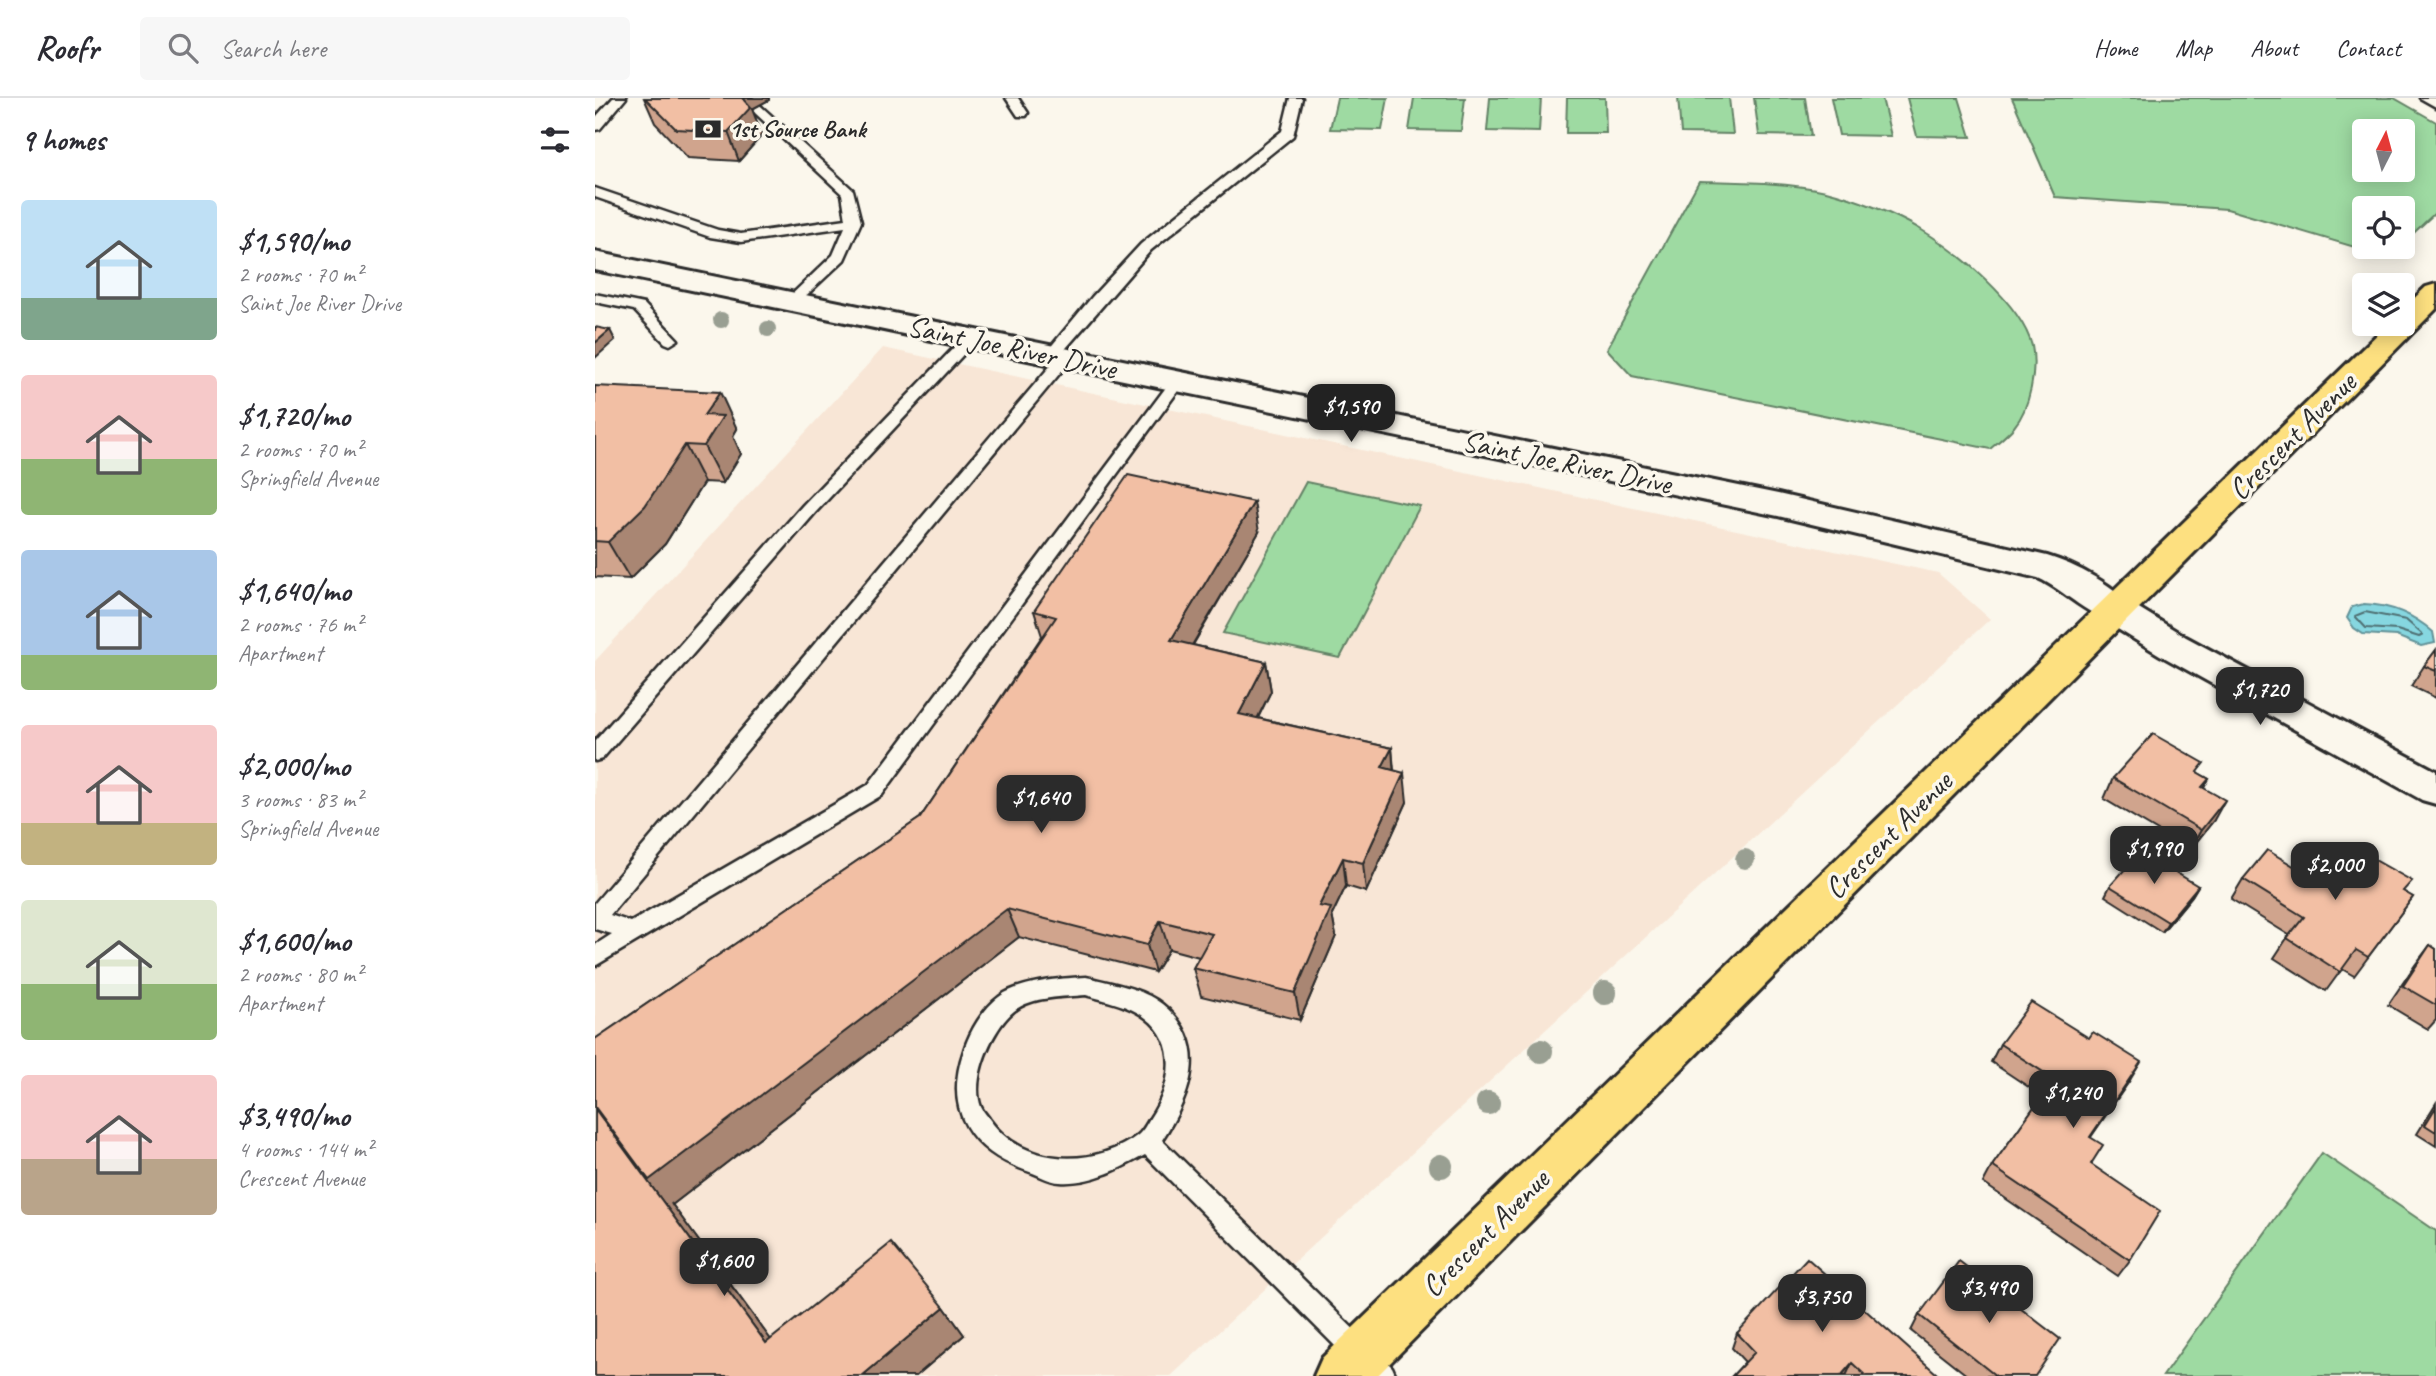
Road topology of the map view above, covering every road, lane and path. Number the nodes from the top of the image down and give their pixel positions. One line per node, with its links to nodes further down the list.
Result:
1 (620, 98): 6 (lane)
2 (745, 98): 8 (lane)
3 (1012, 98): 5 (lane)
4 (1296, 98): 15 (lane)
5 (1022, 113)
6 (595, 126)
7 (595, 192): 8 (lane)
8 (854, 222): 12 (lane)
9 (595, 261): 12 (main road, Saint Joe River Drive)
10 (2436, 293): 17 (main road, Crescent Avenue)
11 (595, 298): 14 (lane)
12 (791, 302): 13 (main road, Saint Joe River Drive)
13 (970, 339): 15 (main road, Saint Joe River Drive); 18 (lane)
14 (670, 340)
15 (1059, 357): 16 (main road, Saint Joe River Drive); 20 (lane)
16 (1178, 382): 17 (main road, Saint Joe River Drive); 21 (lane)
17 (2116, 611): 19 (main road, Saint Joe River Drive); 24 (main road, Crescent Avenue)
18 (595, 754)
19 (2436, 789)
20 (595, 919): 21 (lane)
21 (633, 931): 22 (lane)
22 (595, 957)
23 (1149, 1142): 23 (lane); 24 (lane)
24 (1362, 1369)

